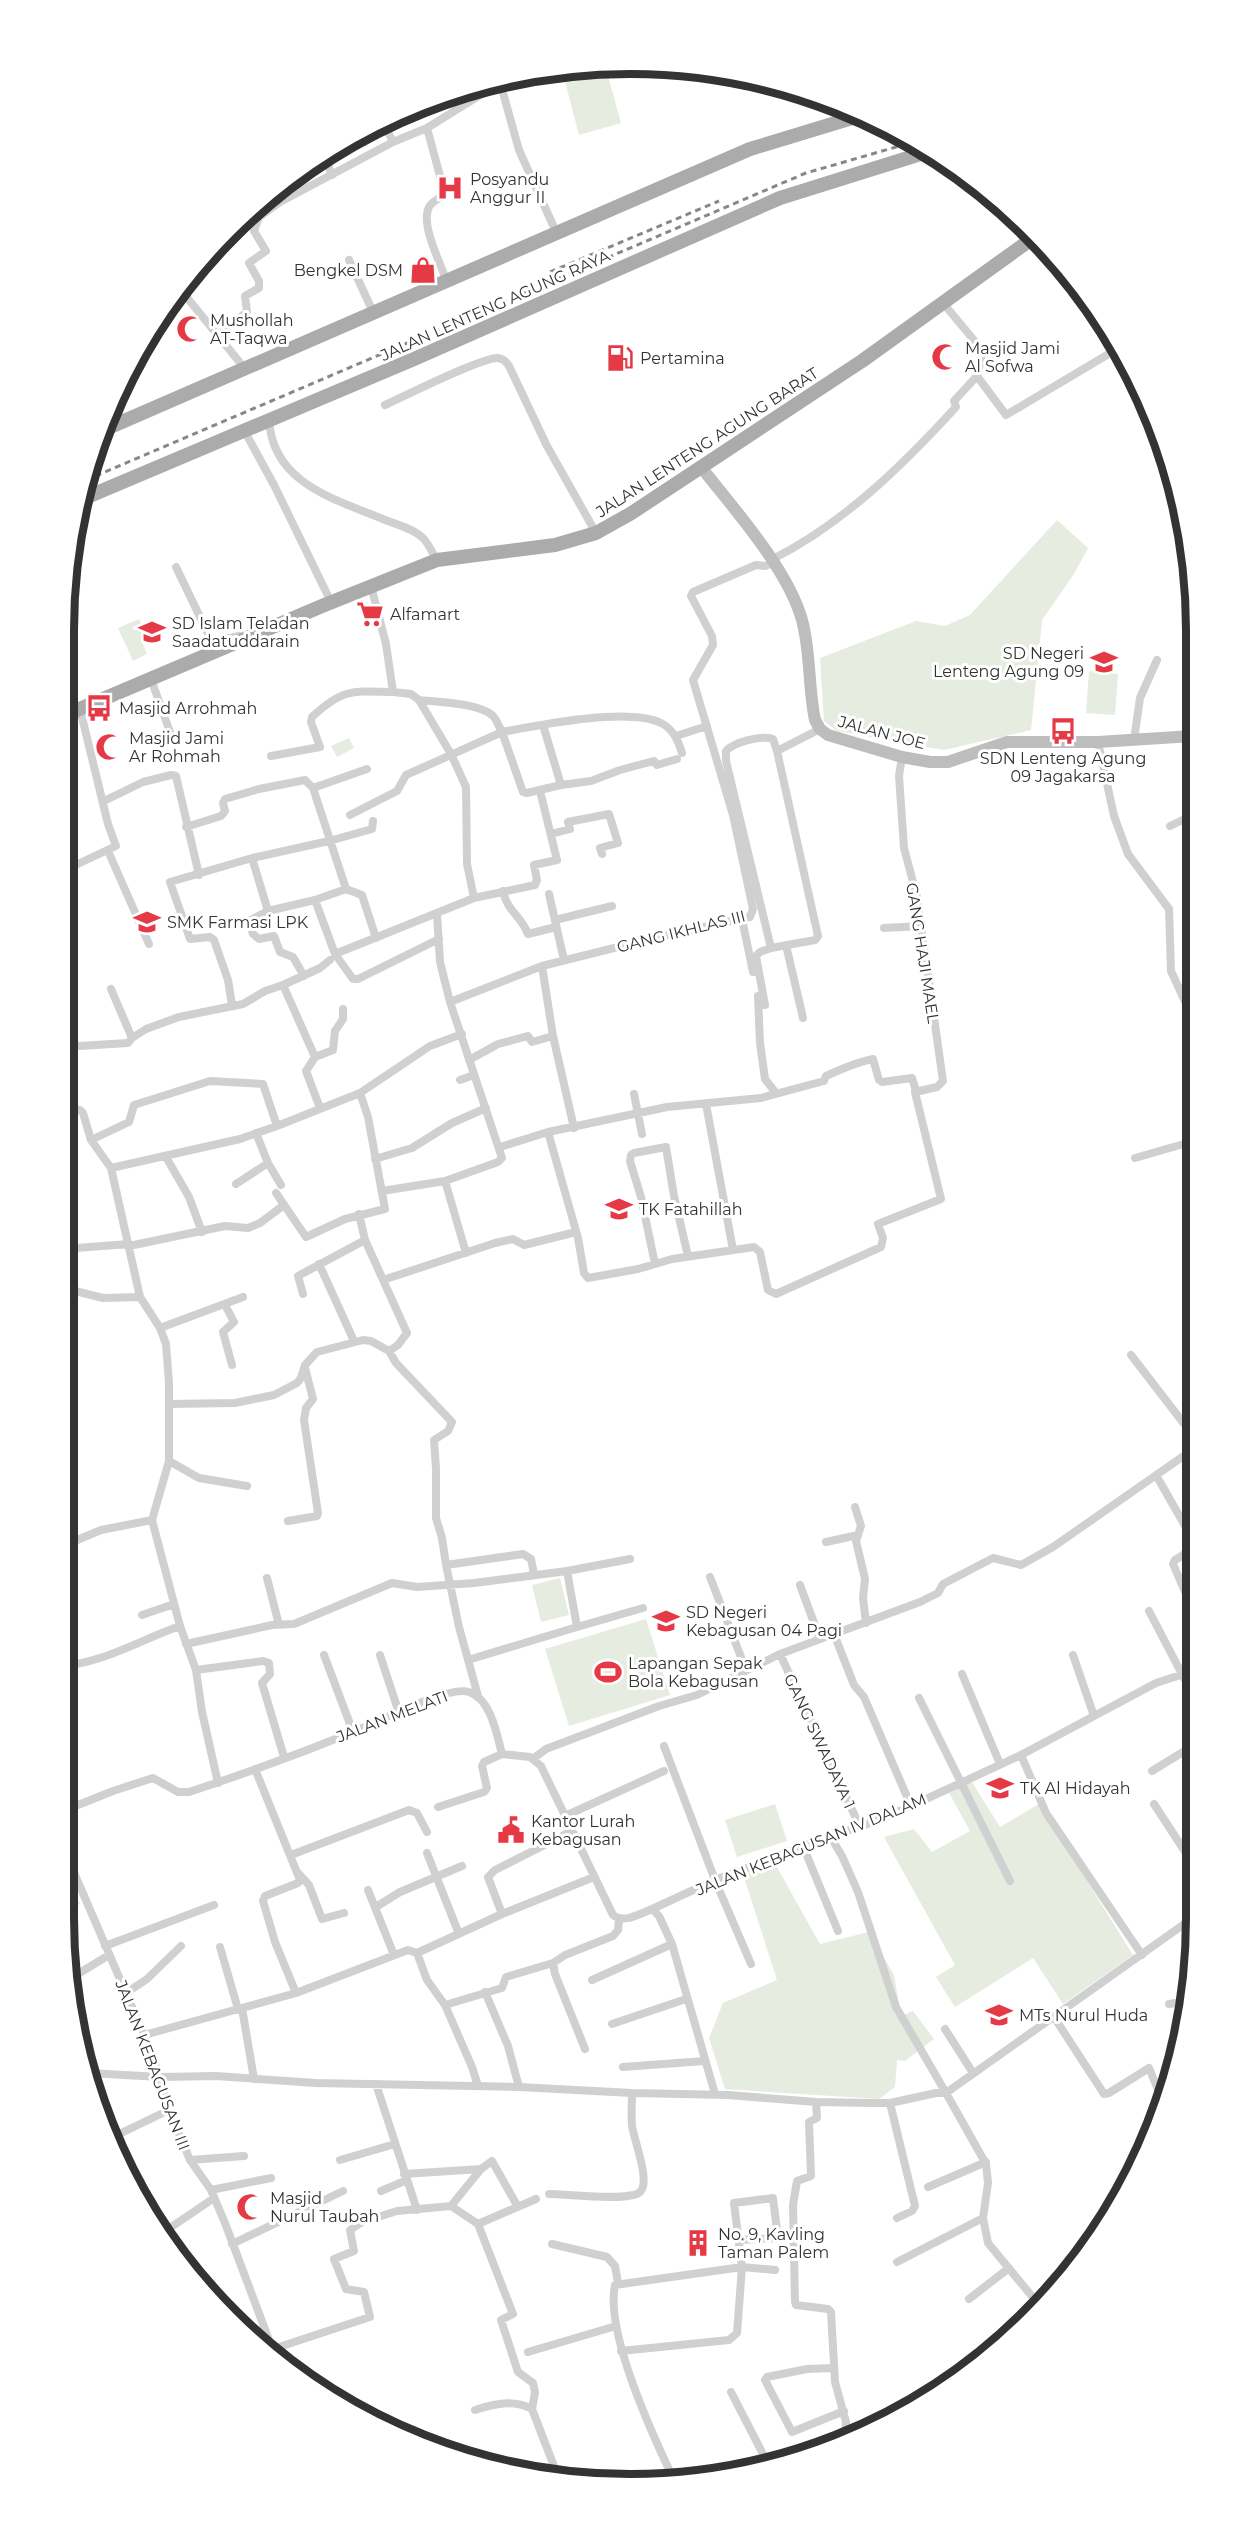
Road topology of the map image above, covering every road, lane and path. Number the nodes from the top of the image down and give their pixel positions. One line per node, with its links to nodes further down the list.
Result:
1 (499, 89): 14 (street)
2 (480, 94): 4 (street)
3 (848, 118): 14 (main road)
4 (427, 128): 6 (street); 17 (street)
5 (387, 130): 6 (street)
6 (393, 142): 9 (street)
7 (919, 155): 26 (main road, JALAN LENTENG AGUNG RAYA)
8 (327, 164): 9 (street)
9 (332, 175): 11 (street)
10 (278, 199): 11 (street)
11 (280, 202): 12 (street)
12 (259, 217): 13 (street); 21 (street)
13 (255, 219)
14 (557, 234): 17 (main road)
15 (1029, 241): 19 (main road, JALAN LENTENG AGUNG BARAT)
16 (350, 260): 20 (street)
17 (447, 282): 20 (main road)
18 (185, 295): 21 (street)
19 (943, 303): 24 (street); 29 (main road, JALAN LENTENG AGUNG BARAT)
20 (374, 314): 23 (main road)
21 (218, 335): 23 (street)
22 (1112, 352): 24 (street)
23 (246, 370): 27 (main road)
24 (977, 374): 32 (street)
25 (385, 405): 31 (street)
26 (269, 419): 28 (main road, JALAN LENTENG AGUNG RAYA); 33 (street)
27 (112, 426)
28 (244, 430): 30 (main road, JALAN LENTENG AGUNG RAYA); 36 (street)
29 (701, 467): 31 (main road, JALAN LENTENG AGUNG BARAT); 32 (street, JALAN JOE)
30 (90, 496)
31 (596, 533): 33 (main road, JALAN LENTENG AGUNG BARAT)
32 (771, 559): 45 (street, GANG IKHLAS III); 46 (street, JALAN JOE)
33 (437, 560): 35 (main road, JALAN LENTENG AGUNG BARAT)
34 (176, 567): 37 (street)
35 (371, 586): 36 (main road, JALAN LENTENG AGUNG BARAT); 40 (street)
36 (331, 602): 37 (main road, JALAN LENTENG AGUNG BARAT)
37 (268, 629): 39 (main road, JALAN LENTENG AGUNG BARAT)
38 (1156, 660): 51 (street)
39 (151, 680): 42 (main road, JALAN LENTENG AGUNG BARAT); 47 (street)
40 (393, 692): 41 (street); 55 (street)
41 (419, 700): 48 (street); 54 (street)
42 (80, 709): 43 (main road, JALAN LENTENG AGUNG BARAT); 61 (street)
43 (74, 711)
44 (543, 725): 48 (street); 49 (street); 58 (street)
45 (706, 726): 49 (street); 82 (street, GANG IKHLAS III)
46 (820, 729): 53 (street); 56 (street, JALAN JOE)
47 (170, 732)
48 (502, 732): 54 (street); 60 (street)
49 (676, 736): 58 (street)
50 (1186, 736): 51 (street, JALAN JOE)
51 (1134, 740): 52 (street, JALAN JOE)
52 (1098, 742): 56 (street, JALAN JOE); 98 (street)
53 (777, 751): 89 (street); 90 (street)
54 (451, 754): 62 (street); 77 (street)
55 (271, 756)
56 (902, 757): 84 (street, GANG HAJI MAEL)
57 (367, 769): 59 (street)
58 (561, 785): 60 (street)
59 (314, 788): 66 (street); 68 (street)
60 (540, 791): 67 (street)
61 (104, 801): 66 (street); 69 (street)
62 (350, 815)
63 (1186, 818): 65 (street)
64 (372, 821): 68 (street)
65 (1170, 826)
66 (186, 827): 73 (street)
67 (551, 834): 70 (street); 75 (street)
68 (329, 841): 71 (street); 74 (street)
69 (108, 851): 72 (street); 88 (street)
70 (602, 854)
71 (252, 858): 73 (street); 80 (street)
72 (74, 866)
73 (199, 874): 99 (street)
74 (346, 889): 78 (street); 86 (street)
75 (503, 891): 77 (street); 83 (street)
76 (549, 894): 83 (street)
77 (474, 898): 81 (street)
78 (315, 900): 80 (street); 91 (street)
79 (612, 906): 83 (street)
80 (268, 911): 94 (street)
81 (437, 914): 86 (street); 87 (street)
82 (742, 919): 92 (street, GANG IKHLAS III); 113 (street)
83 (556, 924): 92 (street)
84 (921, 926): 85 (street); 111 (street, GANG HAJI MAEL)
85 (884, 928)
86 (376, 938): 91 (street)
87 (439, 939): 91 (street); 97 (street)
88 (149, 944)
89 (786, 945): 90 (street); 102 (street)
90 (771, 948): 100 (street)
91 (333, 957): 94 (street)
92 (564, 960): 93 (street, GANG IKHLAS III)
93 (542, 966): 97 (street, GANG IKHLAS III); 104 (street)
94 (304, 976): 95 (street)
95 (283, 985): 99 (street); 107 (street)
96 (111, 988): 105 (street)
97 (450, 1002): 103 (street)
98 (1186, 1004)
99 (232, 1005): 105 (street)
100 (765, 1005)
101 (343, 1009): 107 (street)
102 (803, 1018)
103 (462, 1034): 108 (street); 112 (street)
104 (553, 1036): 108 (street); 121 (street)
105 (132, 1038): 106 (street)
106 (74, 1046)
107 (315, 1057): 116 (street)
108 (469, 1060): 109 (street)
109 (474, 1075): 110 (street); 117 (street)
110 (460, 1080)
111 (916, 1092): 113 (street); 143 (street)
112 (360, 1093): 116 (street); 130 (street)
113 (776, 1093): 115 (street)
114 (634, 1094): 119 (street)
115 (706, 1104): 119 (street); 143 (street)
116 (320, 1108): 120 (street)
117 (486, 1108): 127 (street); 130 (street)
118 (74, 1111): 125 (street)
119 (639, 1113): 121 (street); 124 (street)
120 (277, 1126): 122 (street); 125 (street)
121 (574, 1128): 123 (street)
122 (256, 1132): 128 (street); 131 (street)
123 (548, 1132): 127 (street); 139 (street)
124 (642, 1134)
125 (91, 1140): 132 (street)
126 (1186, 1143): 129 (street)
127 (500, 1147): 133 (street)
128 (166, 1157): 132 (street); 138 (street)
129 (1135, 1158)
130 (375, 1159): 135 (street)
131 (268, 1163): 134 (street); 136 (street)
132 (111, 1168): 141 (street)
133 (445, 1181): 135 (street); 144 (street)
134 (236, 1184)
135 (382, 1191): 137 (street)
136 (284, 1205): 137 (street); 138 (street)
137 (359, 1214): 140 (street)
138 (202, 1232): 141 (street)
139 (576, 1232): 144 (street); 147 (street)
140 (364, 1240): 146 (street); 148 (street)
141 (129, 1245): 142 (street); 151 (street)
142 (74, 1248)
143 (733, 1250): 145 (street)
144 (466, 1253): 148 (street)
145 (688, 1256): 147 (street); 147 (street)
146 (319, 1264): 150 (street); 155 (street)
147 (655, 1264)
148 (383, 1280): 156 (street)
149 (74, 1291): 151 (street)
150 (303, 1294)
151 (140, 1297): 154 (street)
152 (243, 1297): 153 (street)
153 (225, 1305): 154 (street); 158 (street)
154 (160, 1328): 160 (street)
155 (354, 1341): 156 (street); 159 (street)
156 (389, 1351): 175 (street)
157 (1131, 1354): 161 (street)
158 (232, 1365)
159 (304, 1365): 160 (street); 168 (street)
160 (169, 1404): 163 (street)
161 (1186, 1426)
162 (1186, 1454): 164 (street)
163 (169, 1462): 165 (street); 167 (street)
164 (1156, 1475): 169 (street); 187 (street)
165 (247, 1486)
166 (855, 1507): 170 (street)
167 (152, 1520): 171 (street); 183 (street)
168 (288, 1521)
169 (1186, 1528)
170 (858, 1535): 172 (street); 187 (street)
171 (74, 1541)
172 (826, 1542)
173 (1186, 1553): 182 (street)
174 (630, 1559): 176 (street)
175 (446, 1564): 177 (street); 180 (street)
176 (567, 1571): 177 (street); 190 (street)
177 (534, 1574): 180 (street)
178 (710, 1577): 201 (street)
179 (267, 1578): 188 (street)
180 (449, 1585): 188 (street); 198 (street)
181 (800, 1585): 192 (street)
182 (1186, 1594)
183 (174, 1604): 186 (street); 189 (street)
184 (643, 1608): 190 (street)
185 (1149, 1611): 204 (street)
186 (142, 1616)
187 (866, 1623): 191 (street)
188 (279, 1625): 193 (street)
189 (180, 1626): 193 (street); 199 (street)
190 (577, 1627): 198 (street)
191 (834, 1634): 192 (street); 224 (street)
192 (820, 1639): 194 (street)
193 (186, 1644): 200 (street)
194 (780, 1654): 201 (street); 228 (street, GANG SWADAYA 1)
195 (1073, 1654): 209 (street)
196 (324, 1655): 210 (street)
197 (380, 1655): 208 (street)
198 (468, 1660): 206 (street)
199 (74, 1664)
200 (196, 1670): 215 (street); 221 (street)
201 (746, 1670): 216 (street)
202 (1186, 1673): 204 (street, JALAN KEBAGUSAN IV DALAM)
203 (962, 1674): 217 (street)
204 (1181, 1674): 205 (street); 209 (street, JALAN KEBAGUSAN IV DALAM)
205 (1186, 1683)
206 (477, 1696): 208 (street, JALAN MELATI); 213 (street)
207 (919, 1698): 222 (street)
208 (399, 1713): 210 (street, JALAN MELATI)
209 (1094, 1716): 214 (street, JALAN KEBAGUSAN IV DALAM)
210 (353, 1732): 215 (street, JALAN MELATI)
211 (664, 1746): 242 (street)
212 (1186, 1749): 220 (street)
213 (502, 1754): 216 (street); 226 (street)
214 (1021, 1755): 217 (street, JALAN KEBAGUSAN IV DALAM); 261 (street)
215 (284, 1758): 218 (street, JALAN MELATI)
216 (534, 1758): 227 (street)
217 (1000, 1764): 222 (street, JALAN KEBAGUSAN IV DALAM)
218 (255, 1768): 221 (street, JALAN MELATI); 235 (street)
219 (664, 1771): 227 (street)
220 (1152, 1771)
221 (218, 1782): 225 (street, JALAN MELATI)
222 (960, 1782): 224 (street, JALAN KEBAGUSAN IV DALAM); 243 (street)
223 (1154, 1804): 234 (street)
224 (911, 1806): 228 (street, JALAN KEBAGUSAN IV DALAM)
225 (74, 1807)
226 (438, 1807)
227 (565, 1816): 230 (street)
228 (860, 1827): 231 (street, JALAN KEBAGUSAN IV DALAM)
229 (427, 1832): 235 (street)
230 (572, 1832): 240 (street); 249 (street)
231 (830, 1836): 232 (street, JALAN KEBAGUSAN IV DALAM); 290 (street)
232 (803, 1846): 242 (street, JALAN KEBAGUSAN IV DALAM); 252 (street)
233 (428, 1853): 239 (street)
234 (1186, 1853)
235 (291, 1855): 237 (street)
236 (462, 1866): 239 (street)
237 (297, 1872): 248 (street); 268 (street)
238 (74, 1873): 241 (street, JALAN KEBAGUSAN III)
239 (437, 1877): 246 (street); 253 (street)
240 (594, 1877): 249 (street); 250 (street)
241 (76, 1878): 255 (street, JALAN KEBAGUSAN III)
242 (715, 1880): 247 (street, JALAN KEBAGUSAN IV DALAM); 263 (street)
243 (1010, 1881)
244 (368, 1890): 246 (street)
245 (214, 1905): 255 (street)
246 (376, 1907): 260 (street)
247 (652, 1909): 250 (street); 254 (street)
248 (344, 1913)
249 (502, 1914): 253 (street)
250 (619, 1920): 262 (street)
251 (1186, 1923): 261 (street)
252 (838, 1931)
253 (459, 1934): 258 (street)
254 (672, 1944): 265 (street); 269 (street)
255 (105, 1946): 259 (street, JALAN KEBAGUSAN III)
256 (181, 1946): 267 (street)
257 (220, 1947): 273 (street)
258 (417, 1953): 260 (street); 272 (street)
259 (109, 1955): 264 (street); 267 (street, JALAN KEBAGUSAN III)
260 (394, 1955): 268 (street)
261 (1142, 1955): 274 (street)
262 (553, 1964): 266 (street); 278 (street)
263 (751, 1964)
264 (77, 1975)
265 (592, 1980)
266 (485, 1992): 272 (street); 287 (street)
267 (126, 1993): 277 (street, JALAN KEBAGUSAN III)
268 (296, 1993): 273 (street)
269 (686, 1999): 275 (street); 279 (street)
270 (1180, 2002): 271 (street)
271 (1169, 2004)
272 (445, 2005): 286 (street)
273 (240, 2009): 277 (street); 284 (street)
274 (1054, 2017): 282 (street); 288 (street)
275 (612, 2024)
276 (945, 2029): 282 (street)
277 (144, 2035): 283 (street, JALAN KEBAGUSAN III)
278 (585, 2049)
279 (704, 2061): 280 (street); 291 (street)
280 (622, 2067)
281 (96, 2073): 283 (street)
282 (973, 2073): 290 (street)
283 (160, 2077): 284 (street); 294 (street, JALAN KEBAGUSAN III)
284 (254, 2079): 285 (street)
285 (376, 2084): 286 (street); 296 (street)
286 (478, 2086): 287 (street)
287 (519, 2087): 289 (street)
288 (1159, 2091)
289 (632, 2093): 291 (street); 308 (street)
290 (946, 2093): 293 (street); 300 (street)
291 (715, 2094): 292 (street)
292 (816, 2102): 293 (street); 332 (street)
293 (890, 2103): 313 (street)
294 (169, 2110): 295 (street); 298 (street, JALAN KEBAGUSAN III)
295 (118, 2135)
296 (395, 2144): 299 (street); 302 (street)
297 (244, 2156): 298 (street)
298 (190, 2160): 307 (street, JALAN KEBAGUSAN III)
299 (340, 2160)
300 (986, 2162): 304 (street); 314 (street)
301 (481, 2169): 302 (street); 310 (street); 311 (street)
302 (406, 2177): 306 (street); 312 (street)
303 (271, 2178): 307 (street)
304 (928, 2187)
305 (344, 2191): 318 (street)
306 (381, 2191)
307 (212, 2194): 316 (street); 318 (street, JALAN KEBAGUSAN III)
308 (549, 2194)
309 (536, 2199): 311 (street)
310 (451, 2206): 312 (street); 315 (street)
311 (518, 2207): 315 (street)
312 (417, 2210): 329 (street)
313 (897, 2218)
314 (983, 2218): 320 (street); 322 (street)
315 (478, 2224): 334 (street)
316 (169, 2228)
317 (739, 2240): 317 (street); 321 (street)
318 (232, 2244): 328 (street, JALAN KEBAGUSAN III)
319 (552, 2244): 324 (street)
320 (897, 2262)
321 (742, 2267): 323 (street); 324 (street); 330 (street)
322 (1009, 2268): 325 (street); 326 (street)
323 (775, 2270)
324 (618, 2283): 327 (street)
325 (1035, 2298)
326 (969, 2299)
327 (616, 2326): 330 (street); 331 (street)
328 (269, 2340)
329 (277, 2347)
330 (621, 2351): 340 (street)
331 (528, 2352)
332 (834, 2368): 336 (street); 336 (street)
333 (731, 2392): 338 (street)
334 (532, 2409): 335 (street); 339 (street)
335 (475, 2410)
336 (844, 2411): 337 (street)
337 (845, 2430)
338 (765, 2457)
339 (555, 2469)
340 (670, 2472)

